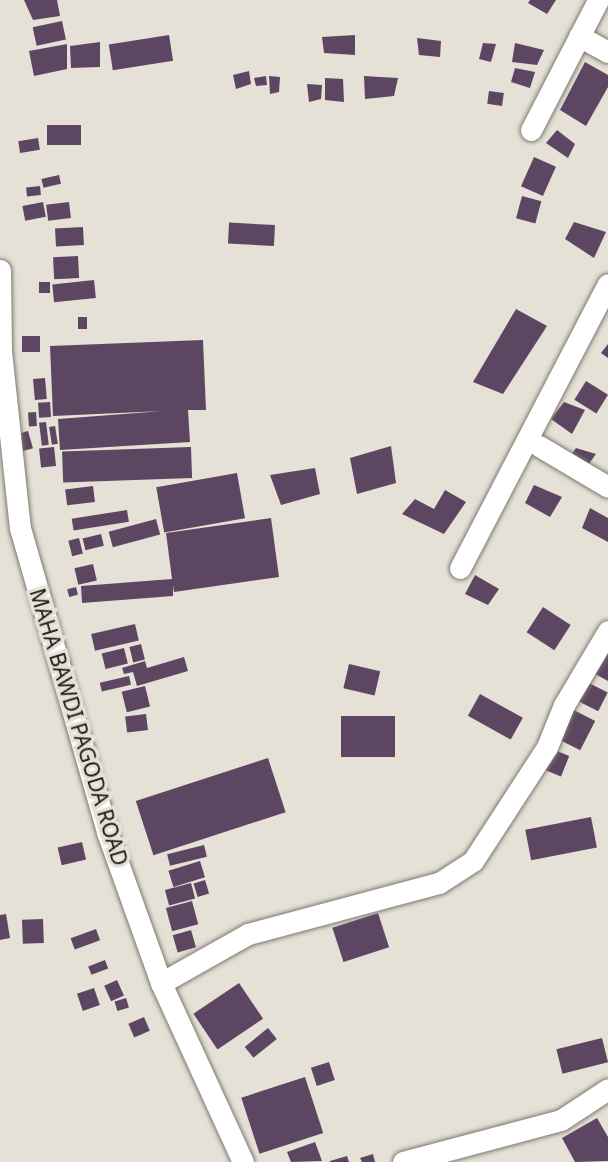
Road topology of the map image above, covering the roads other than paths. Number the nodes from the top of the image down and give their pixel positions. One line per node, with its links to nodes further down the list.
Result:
1 (598, 0): 2 (street)
2 (579, 36): 3 (street); 4 (street)
3 (608, 52)
4 (531, 130)
5 (0, 270): 11 (street, MAHA BAWDI PAGODA ROAD)
6 (608, 284): 9 (street)
7 (539, 446): 8 (street)
8 (608, 487)
9 (460, 568)
10 (608, 631): 11 (street)
11 (162, 984): 13 (street, MAHA BAWDI PAGODA ROAD)
12 (608, 1089): 14 (street)
13 (243, 1162)
14 (403, 1162)

